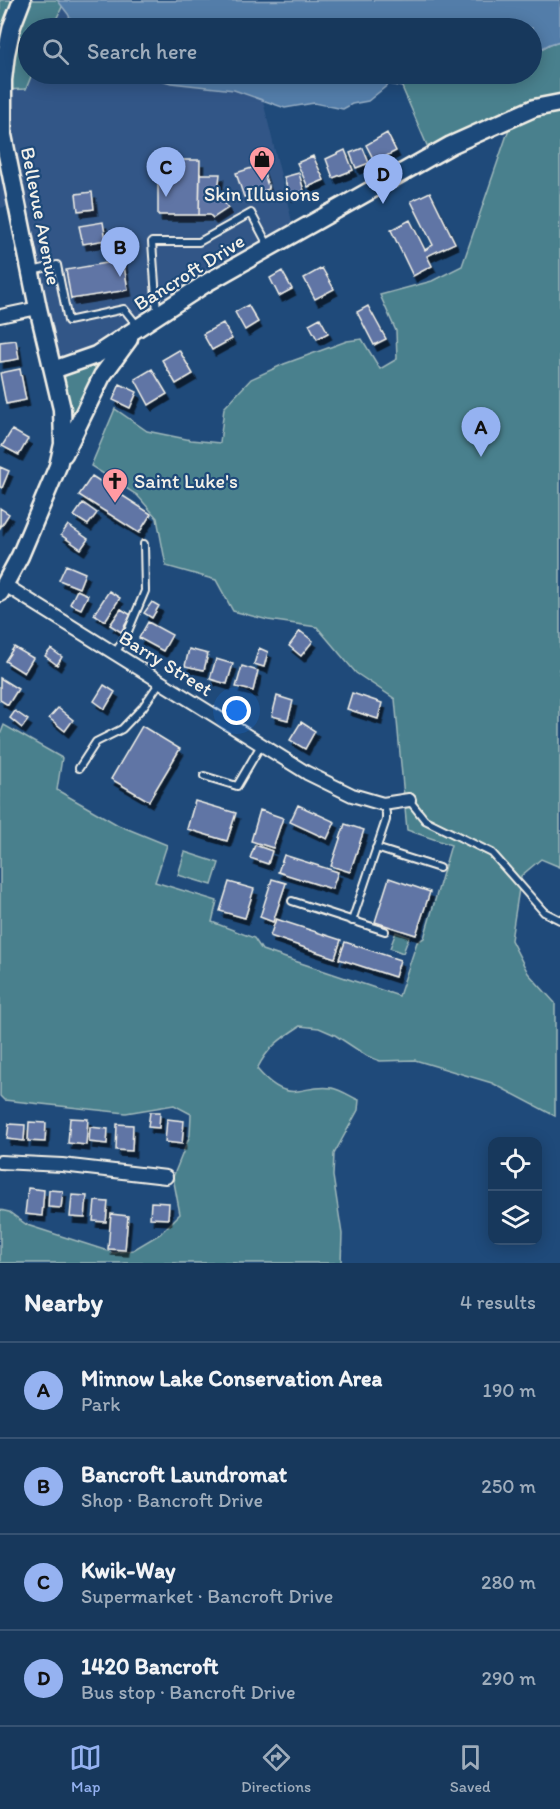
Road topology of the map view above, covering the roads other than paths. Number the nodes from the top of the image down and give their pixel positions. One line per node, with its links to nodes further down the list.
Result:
1 (22, 0): 2 (main road, Bellevue Avenue)
2 (7, 24): 4 (main road, Bellevue Avenue)
3 (560, 103): 5 (main road, Bancroft Drive)
4 (2, 135): 6 (main road, Bellevue Avenue)
5 (269, 248): 8 (main road, Bancroft Drive); 8 (lane)
6 (30, 272): 7 (main road, Bellevue Avenue); 10 (lane)
7 (38, 308): 9 (street); 11 (main road, Bellevue Avenue)
8 (158, 315): 10 (main road, Bancroft Drive)
9 (0, 316)
10 (137, 329): 11 (main road, Bancroft Drive); 12 (main road)
11 (53, 370): 12 (main road)
12 (58, 466): 14 (main road)
13 (144, 544): 15 (lane)
14 (3, 589): 15 (street, Barry Street)
15 (114, 653): 16 (street, Barry Street)
16 (160, 682): 17 (street, Barry Street); 18 (lane)
17 (261, 745): 19 (lane); 21 (street, Barry Street)
18 (79, 768)
19 (204, 776)
20 (409, 800): 21 (street, Barry Street); 25 (lane)
21 (383, 804): 22 (lane)
22 (376, 848): 23 (lane); 26 (lane)
23 (439, 868)
24 (292, 902): 26 (lane)
25 (560, 920)
26 (352, 921): 27 (lane)
27 (385, 931)
28 (0, 1162): 29 (street)
29 (166, 1177)

